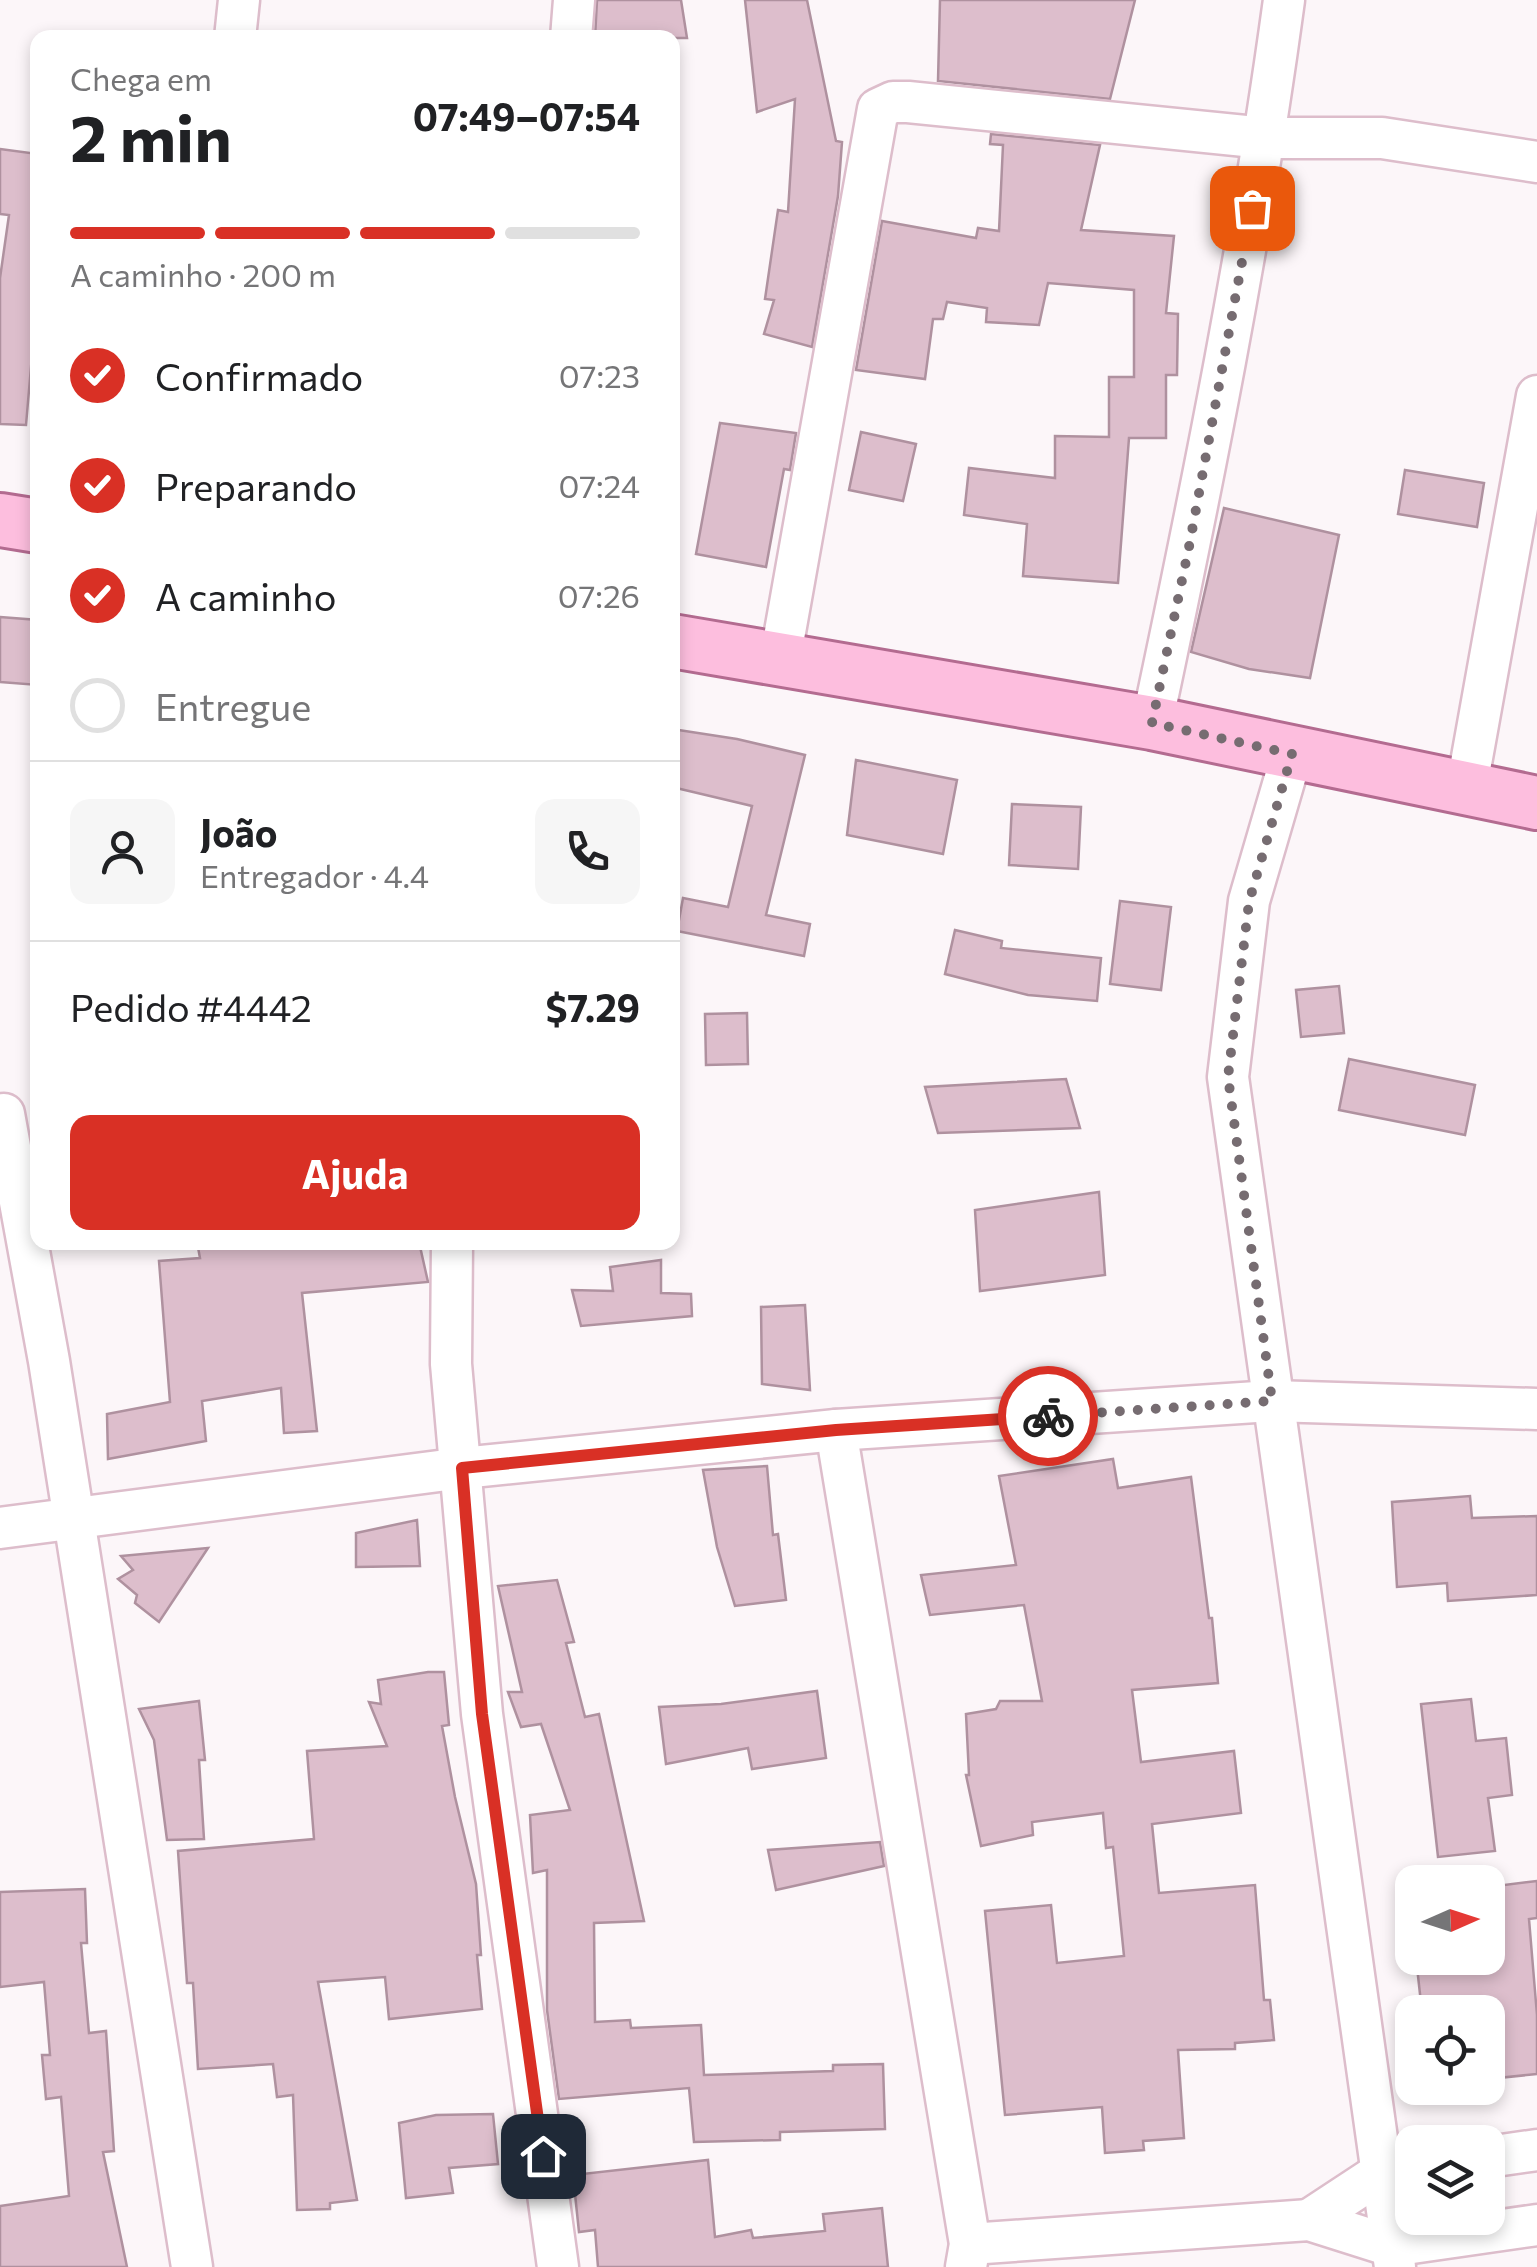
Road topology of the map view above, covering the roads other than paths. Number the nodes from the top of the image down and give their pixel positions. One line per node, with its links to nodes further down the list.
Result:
1 (239, 0): 4 (street)
2 (574, 0): 5 (street)
3 (1284, 0): 6 (street)
4 (236, 30)
5 (572, 30)
6 (1265, 138): 7 (street); 12 (street); 13 (street)
7 (1537, 162)
8 (1537, 396): 15 (street)
9 (0, 520): 10 (main road)
10 (30, 525)
11 (680, 642): 12 (main road)
12 (780, 660): 13 (main road)
13 (1152, 723): 14 (main road)
14 (1292, 754): 15 (main road); 21 (street)
15 (1466, 790): 16 (main road)
16 (1537, 803)
17 (14, 1113): 18 (street)
18 (30, 1226)
19 (33, 1250): 25 (street)
20 (452, 1250): 24 (street)
21 (1272, 1401): 22 (street); 23 (street); 29 (street)
22 (1537, 1409)
23 (836, 1430): 24 (street); 34 (street)
24 (462, 1468): 25 (street); 37 (street)
25 (74, 1520): 26 (street); 36 (street)
26 (0, 1528)
27 (1537, 2150): 28 (street)
28 (1505, 2155)
29 (1395, 2158)
30 (1395, 2171): 32 (street)
31 (1395, 2214): 35 (street)
32 (1309, 2220): 34 (street); 35 (street)
33 (1537, 2225): 35 (street)
34 (968, 2255)
35 (1393, 2257)
36 (192, 2267)
37 (558, 2267)

